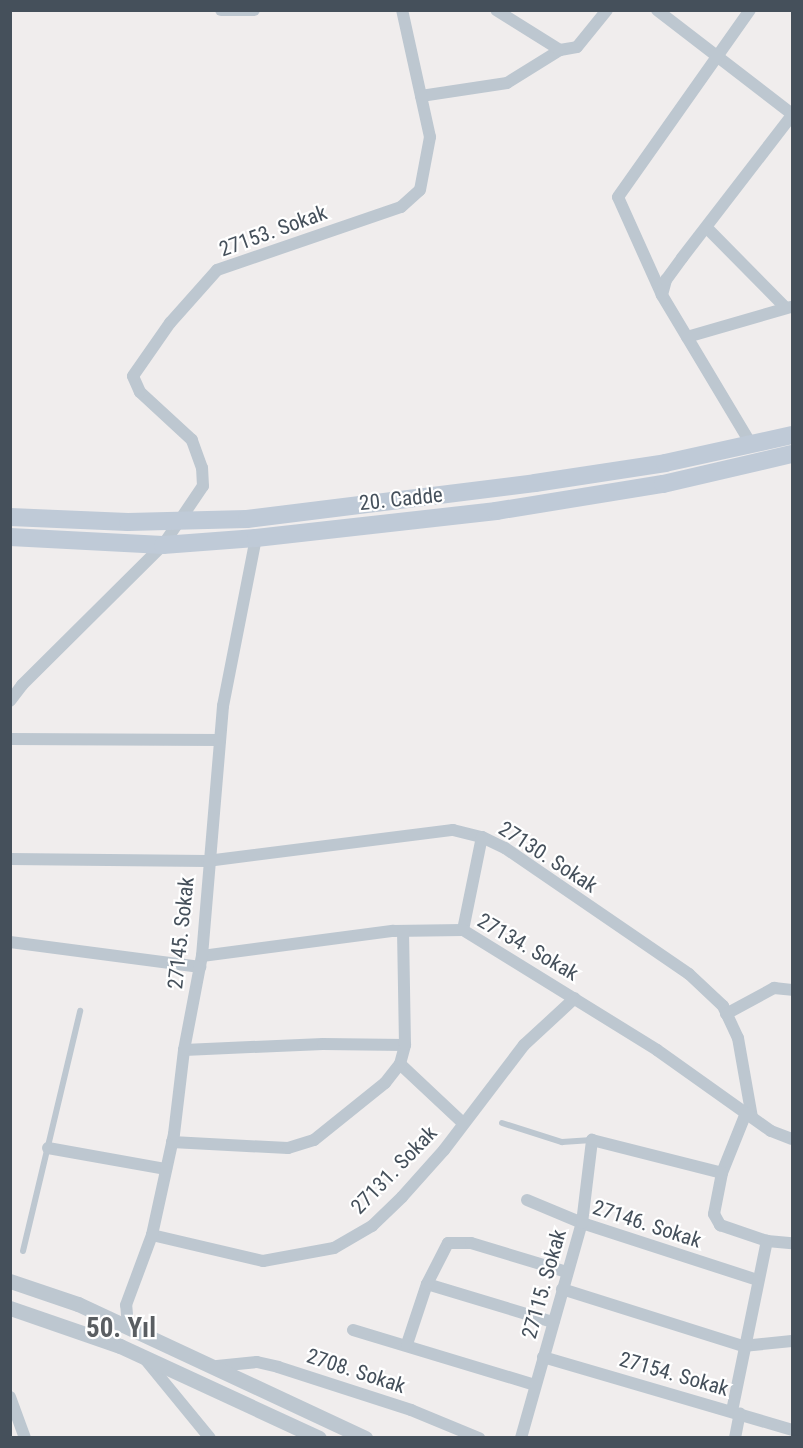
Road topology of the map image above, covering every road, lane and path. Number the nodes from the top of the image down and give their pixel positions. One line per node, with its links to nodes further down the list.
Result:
1 (221, 10): 2 (street)
2 (254, 10)
3 (402, 10): 10 (street, 27153. Sokak)
4 (496, 10): 8 (street)
5 (607, 10): 8 (street)
6 (657, 10): 9 (street)
7 (750, 10): 9 (street)
8 (560, 50): 10 (street)
9 (714, 57): 11 (street); 13 (street)
10 (421, 96): 20 (street, 27153. Sokak)
11 (792, 114): 12 (street)
12 (707, 228): 13 (street); 14 (street)
13 (662, 295): 15 (street)
14 (789, 308): 15 (street)
15 (687, 337): 17 (street)
16 (792, 435): 17 (main road)
17 (751, 444): 20 (main road)
18 (792, 454): 22 (main road, 20. Cadde)
19 (10, 517): 20 (main road)
20 (181, 522): 23 (street, 27153. Sokak)
21 (10, 537): 23 (main road, 20. Cadde)
22 (256, 538): 23 (main road, 20. Cadde); 26 (street, 27145. Sokak)
23 (163, 545): 24 (street, 27153. Sokak)
24 (10, 701)
25 (10, 739): 26 (street)
26 (220, 740): 29 (street, 27145. Sokak)
27 (482, 837): 29 (street, 27130. Sokak); 30 (street); 37 (street, 27130. Sokak)
28 (10, 859): 29 (street, 27130. Sokak)
29 (207, 861): 33 (street, 27145. Sokak)
30 (463, 930): 31 (street, 27134. Sokak); 35 (street, 27134. Sokak)
31 (403, 931): 33 (street, 27134. Sokak); 38 (street)
32 (10, 942): 33 (street, 27134. Sokak)
33 (201, 962): 39 (street, 27145. Sokak)
34 (792, 990): 37 (street)
35 (575, 998): 41 (street, 27134. Sokak); 42 (street, 27131. Sokak)
36 (80, 1011): 47 (lane)
37 (726, 1014): 41 (street, 27130. Sokak)
38 (405, 1045): 39 (street); 40 (street)
39 (184, 1050): 46 (street, 27145. Sokak)
40 (400, 1064): 42 (street); 46 (street)
41 (749, 1115): 44 (street, 27134. Sokak); 49 (street)
42 (463, 1123): 52 (street, 27131. Sokak)
43 (502, 1123): 45 (lane)
44 (792, 1139)
45 (592, 1140): 49 (street); 51 (street, 27115. Sokak)
46 (172, 1142): 48 (street, 27145. Sokak)
47 (48, 1148): 48 (street); 55 (lane)
48 (166, 1169): 52 (street, 27145. Sokak)
49 (722, 1173): 53 (street)
50 (527, 1200): 51 (street, 27146. Sokak)
51 (582, 1223): 56 (street, 27115. Sokak); 57 (street, 27146. Sokak)
52 (152, 1235): 63 (street, 27145. Sokak)
53 (767, 1241): 54 (street); 57 (street)
54 (792, 1243)
55 (23, 1251)
56 (567, 1272): 59 (street); 60 (street, 27115. Sokak)
57 (757, 1280): 67 (street)
58 (10, 1281): 63 (street)
59 (427, 1284): 62 (street); 66 (street)
60 (562, 1289): 62 (street, 27115. Sokak); 67 (street)
61 (10, 1308): 68 (street)
62 (553, 1322): 69 (street, 27115. Sokak)
63 (128, 1326): 70 (street)
64 (353, 1330): 66 (street)
65 (792, 1341): 67 (street)
66 (407, 1344): 71 (street)
67 (743, 1346): 73 (street)
68 (142, 1356): 76 (street); 77 (street)
69 (543, 1357): 71 (street, 27115. Sokak); 73 (street, 27154. Sokak)
70 (217, 1366): 78 (street); 79 (street, 2708. Sokak)
71 (535, 1385): 80 (street, 27115. Sokak)
72 (10, 1397): 75 (street)
73 (736, 1412): 74 (street, 27154. Sokak); 81 (street)
74 (792, 1430)
75 (25, 1437)
76 (210, 1437)
77 (319, 1437)
78 (365, 1437)
79 (479, 1437)
80 (521, 1437)
81 (735, 1437)

